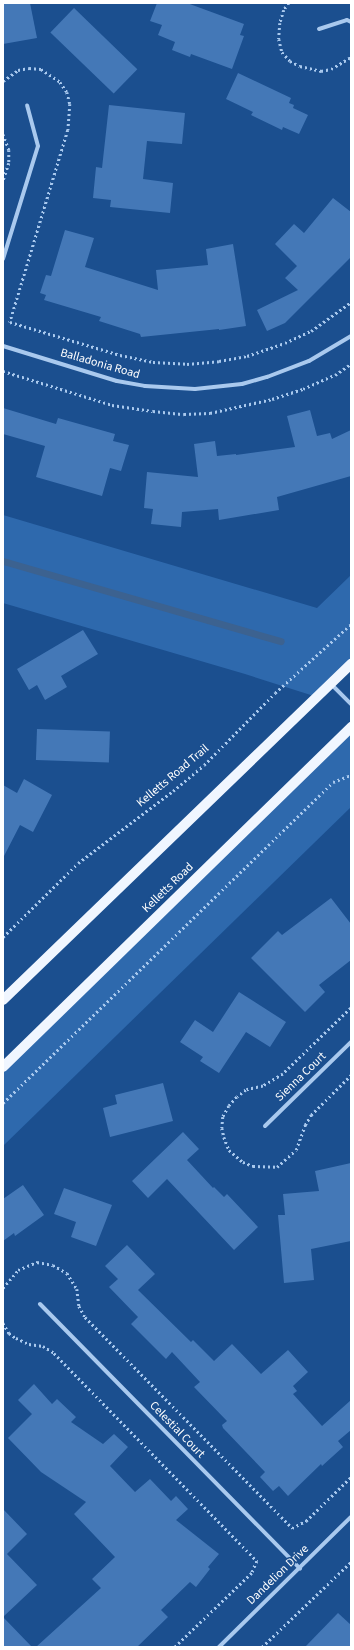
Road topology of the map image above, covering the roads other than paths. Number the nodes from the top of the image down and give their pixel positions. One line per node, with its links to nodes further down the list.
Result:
1 (351, 22): 2 (street)
2 (319, 29)
3 (27, 105): 4 (street)
4 (3, 259)
5 (351, 336): 6 (street, Balladonia Road)
6 (3, 346)
7 (351, 664): 8 (main road)
8 (330, 684): 9 (street); 11 (main road)
9 (351, 704)
10 (351, 728): 13 (main road, Kelletts Road)
11 (3, 1000)
12 (351, 1042): 14 (street, Sienna Court)
13 (3, 1067)
14 (265, 1126)
15 (40, 1304): 17 (street, Celestial Court)
16 (351, 1517): 17 (street, Dandelion Drive)
17 (300, 1569): 18 (street, Dandelion Drive)
18 (219, 1647)

